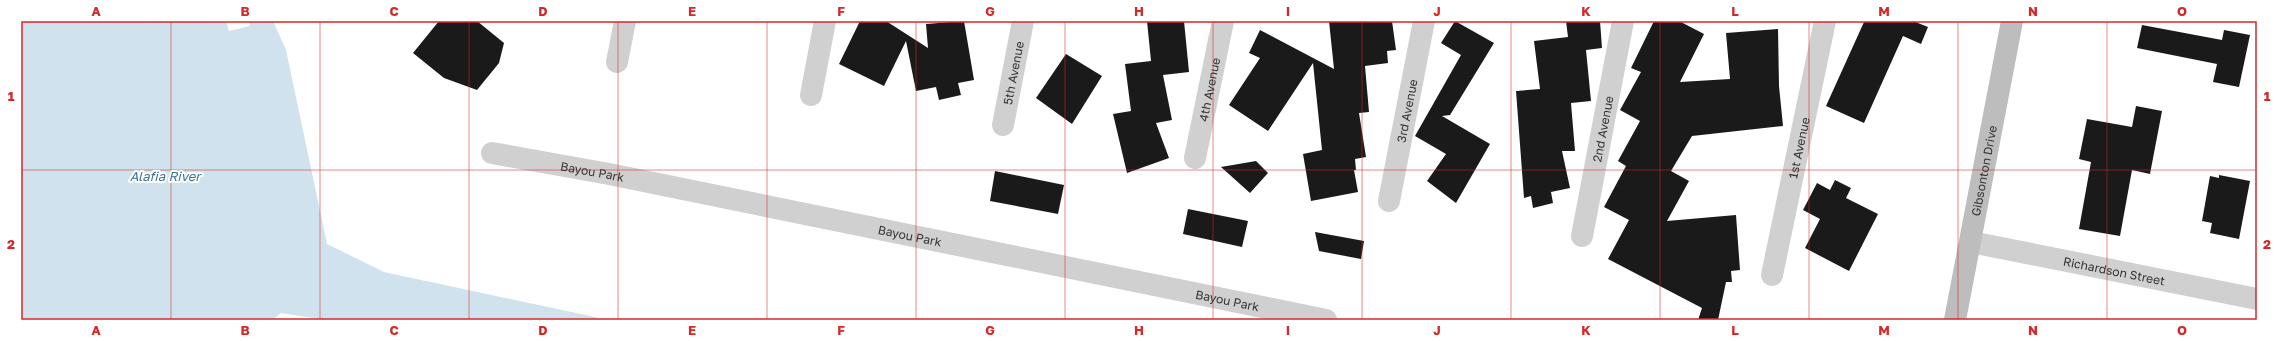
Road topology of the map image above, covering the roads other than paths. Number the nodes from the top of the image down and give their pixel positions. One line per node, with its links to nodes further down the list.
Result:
1 (625, 21): 9 (street)
2 (825, 21): 10 (street)
3 (1023, 21): 11 (street, 5th Avenue)
4 (1223, 21): 13 (street, 4th Avenue)
5 (1424, 21): 14 (street, 3rd Avenue)
6 (1623, 21): 15 (street, 2nd Avenue)
7 (1825, 21): 17 (street, 1st Avenue)
8 (2012, 21): 16 (main road, Gibsonton Drive)
9 (617, 62)
10 (811, 95)
11 (1003, 126)
12 (492, 153): 19 (street, Bayou Park)
13 (1195, 158)
14 (1389, 201)
15 (1582, 236)
16 (1971, 242): 18 (street, Richardson Street); 20 (main road, Gibsonton Drive)
17 (1772, 275)
18 (2257, 299)
19 (1326, 320)
20 (1955, 320)

